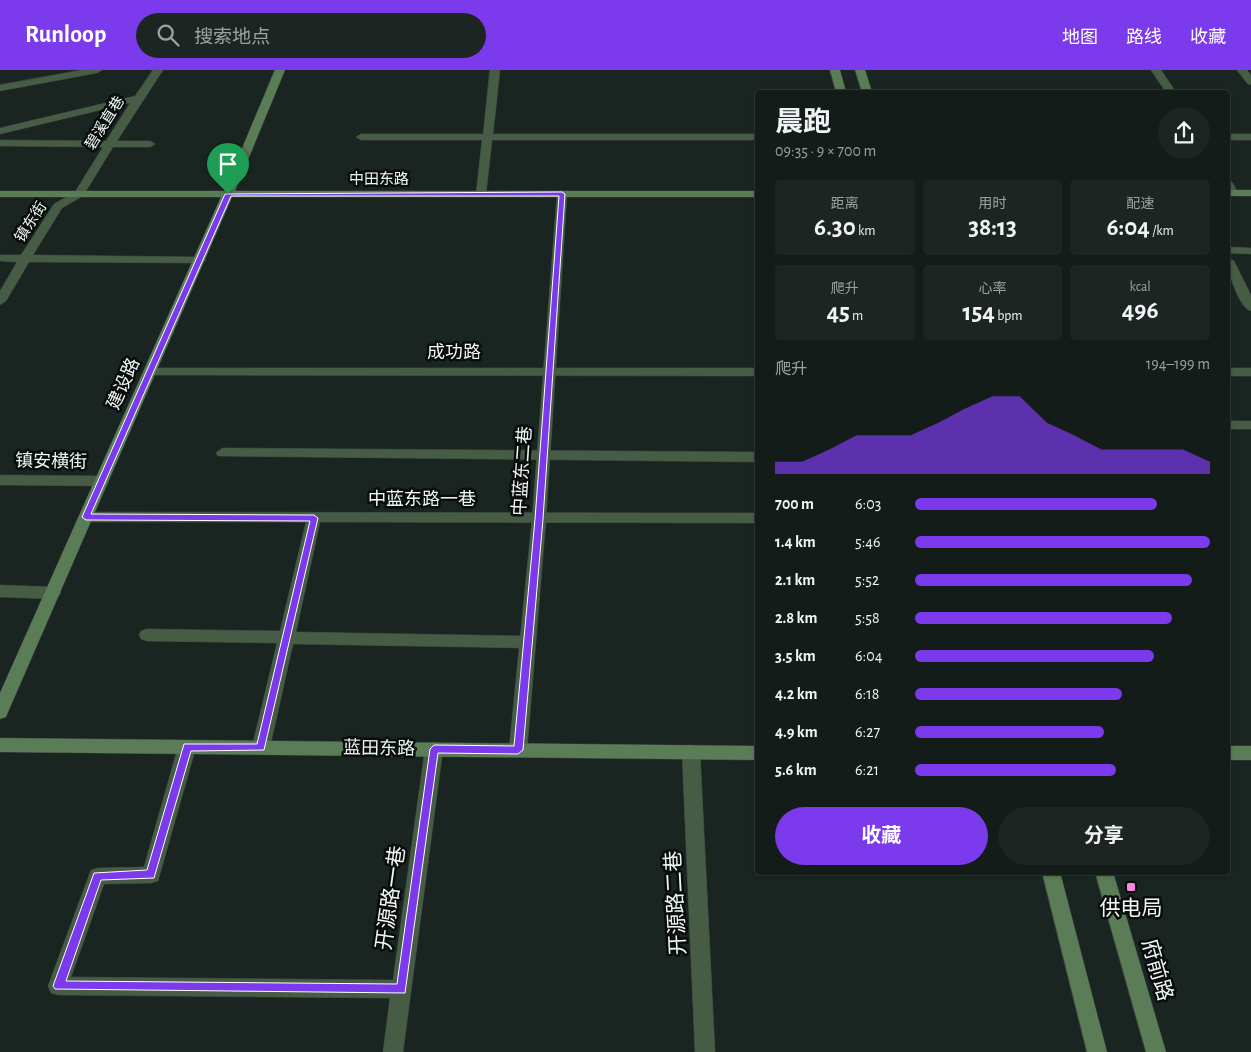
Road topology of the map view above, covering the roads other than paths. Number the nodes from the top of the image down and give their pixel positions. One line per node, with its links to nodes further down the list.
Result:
1 (97, 70): 10 (street)
2 (158, 70): 14 (street, 碧溪直巷)
3 (280, 70): 28 (street, 建设路)
4 (495, 70): 17 (street)
5 (835, 70): 11 (street)
6 (860, 70): 12 (street)
7 (1156, 70): 13 (street)
8 (1242, 70): 9 (street)
9 (1251, 82)
10 (0, 88)
11 (840, 90)
12 (866, 90)
13 (1170, 90)
14 (138, 98): 15 (street); 22 (street, 碧溪直巷)
15 (0, 131)
16 (360, 136): 17 (street)
17 (488, 137): 18 (street); 29 (street)
18 (755, 137)
19 (1230, 137): 20 (street)
20 (1251, 137)
21 (0, 143): 22 (street)
22 (110, 144): 23 (street); 27 (street, 碧溪直巷)
23 (150, 144)
24 (1230, 190): 25 (street)
25 (1251, 193)
26 (0, 194): 27 (street, 中田东路)
27 (79, 194): 28 (street, 中田东路); 35 (street, 镇东街)
28 (228, 194): 29 (street, 中田东路); 36 (street, 建设路)
29 (481, 194): 30 (street, 中田东路)
30 (562, 194): 31 (street, 中田东路); 41 (street, 中蓝东二巷)
31 (755, 194)
32 (1230, 250): 33 (street)
33 (1251, 251)
34 (0, 258): 35 (street)
35 (25, 258): 36 (street); 38 (street, 镇东街)
36 (200, 260): 40 (street, 建设路)
37 (1230, 265): 39 (street)
38 (0, 301)
39 (1251, 307)
40 (150, 372): 41 (street, 成功路); 51 (street, 建设路)
41 (548, 372): 42 (street, 成功路); 48 (street, 中蓝东二巷)
42 (755, 372)
43 (1230, 372): 44 (street)
44 (1251, 372)
45 (1230, 425): 46 (street)
46 (1251, 425)
47 (223, 453): 48 (street)
48 (543, 457): 49 (street); 55 (street, 中蓝东二巷)
49 (755, 457)
50 (0, 480): 51 (street, 镇安横街)
51 (102, 481): 52 (street, 建设路)
52 (86, 517): 53 (street, 中蓝东路一巷); 57 (street, 建设路)
53 (314, 518): 55 (street, 中蓝东路一巷); 59 (street)
54 (755, 518): 55 (street, 中蓝东路一巷)
55 (539, 519): 60 (street, 中蓝东二巷)
56 (0, 591): 57 (street)
57 (53, 593): 61 (street, 建设路)
58 (147, 635): 59 (street)
59 (286, 638): 60 (street); 64 (street)
60 (528, 642): 66 (street, 中蓝东二巷)
61 (0, 712)
62 (0, 745): 63 (street, 蓝田东路)
63 (187, 747): 64 (street, 蓝田东路); 73 (street)
64 (261, 747): 65 (street, 蓝田东路)
65 (434, 749): 66 (street, 蓝田东路); 73 (street, 开源路一巷)
66 (518, 750): 67 (street, 蓝田东路)
67 (691, 752): 68 (street, 蓝田东路); 75 (street, 开源路二巷)
68 (755, 753)
69 (1230, 753): 70 (street)
70 (1251, 753)
71 (1052, 875): 76 (street)
72 (1105, 875): 77 (street, 府前路)
73 (401, 989): 74 (street, 开源路一巷)
74 (393, 1052)
75 (705, 1052)
76 (1097, 1052)
77 (1156, 1052)

